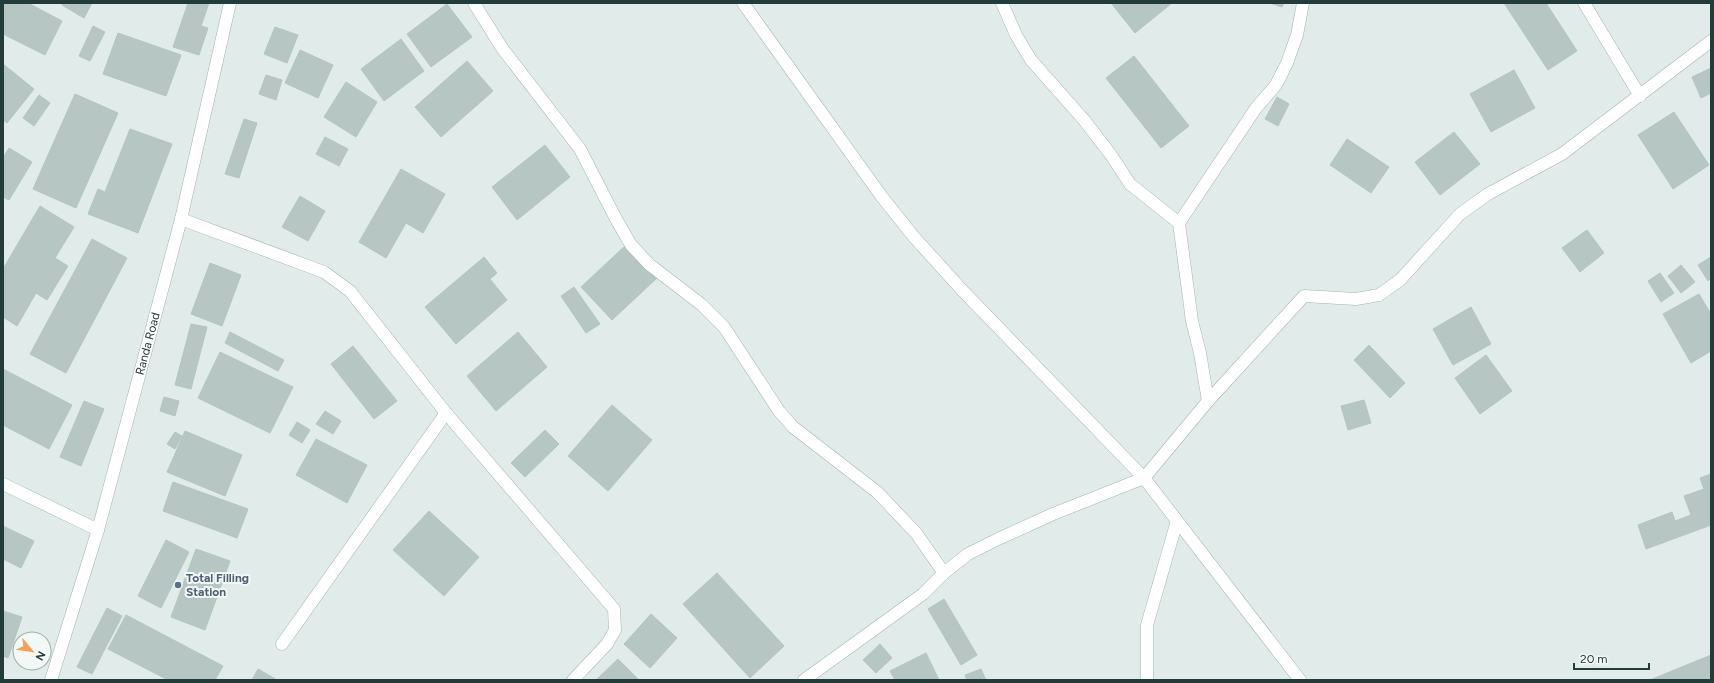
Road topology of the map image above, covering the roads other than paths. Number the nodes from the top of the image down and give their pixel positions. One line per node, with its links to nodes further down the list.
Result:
1 (230, 3): 9 (street, Randa Road)
2 (474, 3): 17 (street)
3 (743, 3): 13 (street)
4 (1002, 3): 10 (street)
5 (1303, 3): 10 (street)
6 (1584, 3): 8 (street)
7 (1711, 42): 8 (street)
8 (1640, 96): 11 (street)
9 (181, 219): 12 (street); 16 (street, Randa Road)
10 (1179, 223): 11 (street)
11 (1208, 401): 13 (street)
12 (446, 413): 18 (street); 20 (street)
13 (1144, 478): 15 (street); 17 (street)
14 (3, 484): 16 (street)
15 (1177, 521): 22 (street); 23 (street)
16 (98, 530): 19 (street, Randa Road)
17 (944, 573): 21 (street)
18 (282, 644)
19 (51, 680)
20 (573, 680)
21 (804, 680)
22 (1147, 680)
23 (1300, 680)

